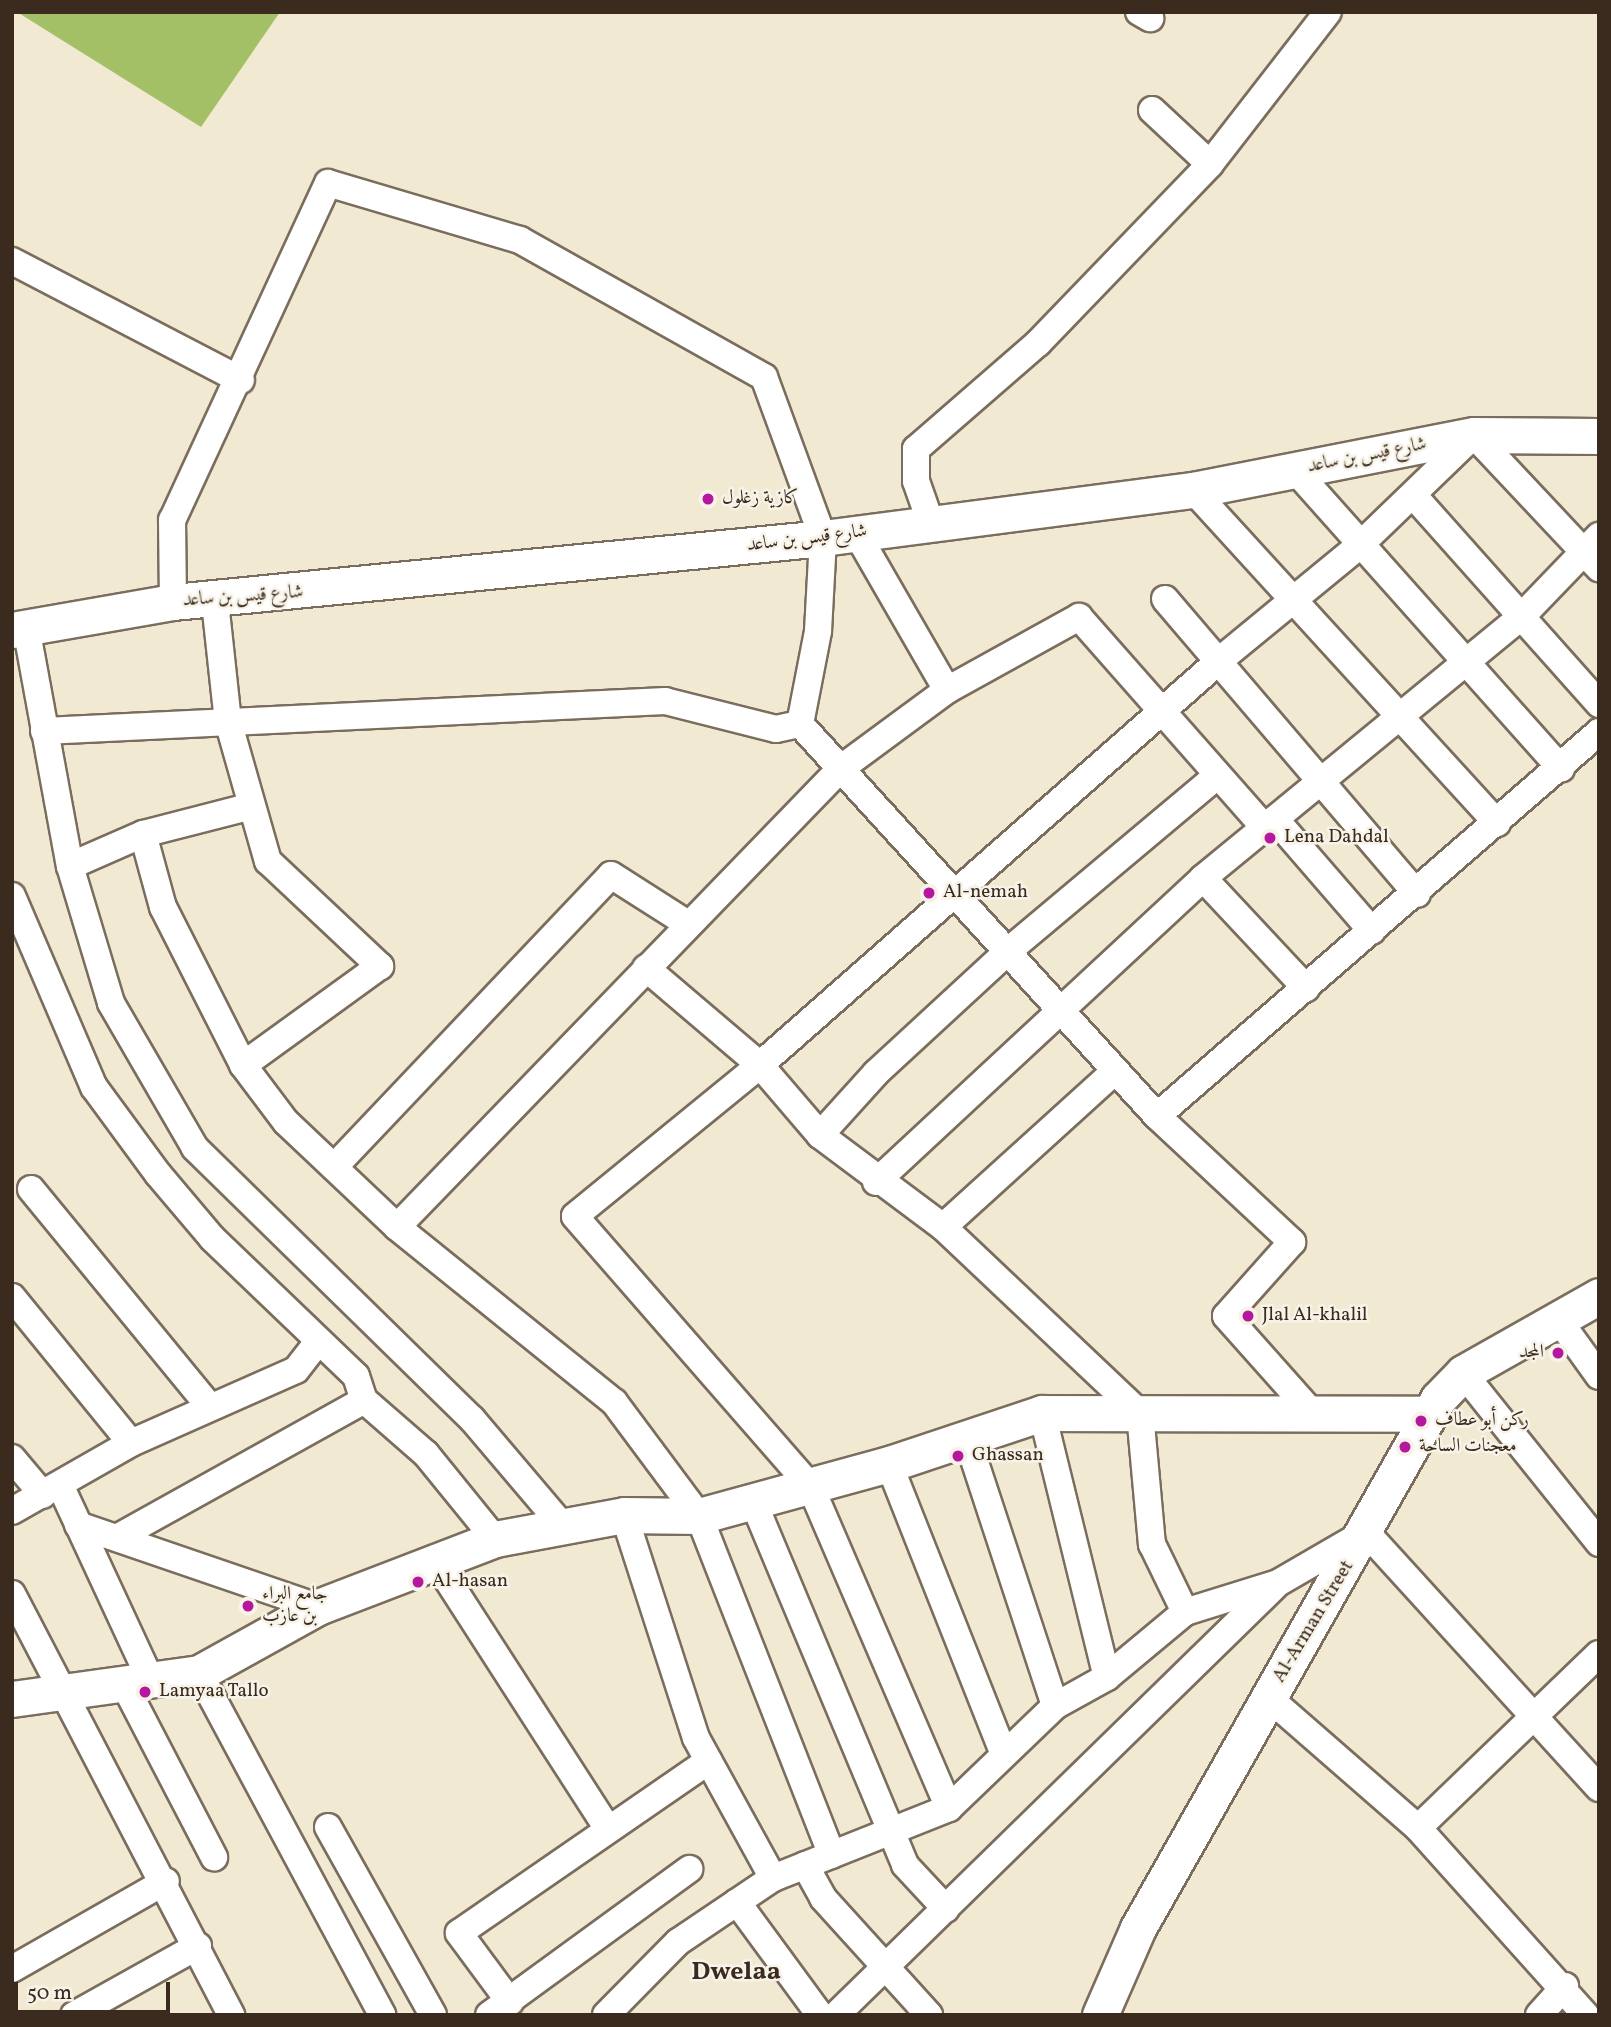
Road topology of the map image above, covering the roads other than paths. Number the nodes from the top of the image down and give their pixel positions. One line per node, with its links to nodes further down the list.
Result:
1 (1328, 12): 3 (street)
2 (1152, 110): 3 (street)
3 (1210, 164): 11 (street)
4 (12, 261): 5 (street)
5 (241, 380): 13 (street); 18 (street)
6 (1474, 435): 7 (main road, شارع قيس بن ساعد); 8 (main road, شارع قيس بن ساعد); 10 (street); 15 (street)
7 (1599, 436)
8 (1295, 470): 9 (main road, شارع قيس بن ساعد); 14 (street)
9 (1193, 489): 11 (main road, شارع قيس بن ساعد); 16 (street)
10 (1413, 495): 14 (street); 20 (street)
11 (930, 522): 12 (main road, شارع قيس بن ساعد)
12 (857, 534): 13 (main road, شارع قيس بن ساعد); 24 (street)
13 (823, 538): 19 (main road, شارع قيس بن ساعد); 29 (street)
14 (1360, 545): 16 (street); 23 (street)
15 (1594, 551): 20 (street)
16 (1297, 598): 22 (street); 27 (street)
17 (1165, 599): 22 (street)
18 (173, 602): 19 (main road, شارع قيس بن ساعد); 21 (main road, شارع قيس بن ساعد)
19 (215, 602): 28 (street)
20 (1522, 615): 23 (street); 25 (street)
21 (19, 628): 30 (street)
22 (1220, 660): 26 (street); 35 (street)
23 (1465, 662): 27 (street); 33 (street)
24 (947, 690): 26 (street); 32 (street)
25 (1599, 704)
26 (1164, 713): 34 (street); 42 (street)
27 (1401, 714): 35 (street); 38 (street)
28 (228, 720): 29 (street); 30 (street); 36 (street)
29 (800, 724): 32 (street)
30 (44, 731): 40 (street)
31 (1599, 732): 33 (street)
32 (840, 769): 42 (street); 45 (street)
33 (1561, 769): 38 (street)
34 (1218, 775): 37 (street); 47 (street)
35 (1320, 777): 37 (street); 43 (street)
36 (248, 807): 39 (street); 51 (street)
37 (1269, 823): 41 (street); 46 (street)
38 (1497, 823): 43 (street)
39 (142, 834): 40 (street); 51 (street)
40 (71, 866): 83 (street)
41 (1203, 878): 49 (street); 50 (street)
42 (953, 893): 47 (street); 52 (street)
43 (1417, 894): 46 (street)
44 (12, 895): 64 (street)
45 (688, 924): 48 (street); 56 (street)
46 (1372, 931): 49 (street)
47 (1007, 951): 50 (street); 55 (street)
48 (646, 968): 52 (street); 59 (street)
49 (1306, 988): 54 (street)
50 (1063, 1013): 53 (street); 57 (street)
51 (243, 1065): 56 (street)
52 (760, 1065): 55 (street); 77 (street)
53 (1115, 1071): 54 (street); 60 (street)
54 (1157, 1116): 72 (street)
55 (820, 1135): 57 (street)
56 (334, 1167): 59 (street)
57 (876, 1182): 60 (street)
58 (31, 1189): 68 (street)
59 (397, 1227): 82 (street)
60 (943, 1227): 70 (street)
61 (1599, 1296): 63 (main road, Al-Arman Street)
62 (12, 1297): 74 (street)
63 (1558, 1319): 65 (main road, Al-Arman Street); 66 (street)
64 (319, 1341): 67 (street); 68 (street)
65 (1463, 1373): 71 (main road, Al-Arman Street); 88 (street)
66 (1599, 1376)
67 (364, 1400): 86 (street); 87 (street)
68 (210, 1407): 74 (street)
69 (1042, 1413): 70 (main road); 73 (main road); 96 (street)
70 (1140, 1413): 72 (main road); 93 (street)
71 (1429, 1414): 72 (main road); 85 (main road, Al-Arman Street)
72 (1316, 1417)
73 (966, 1435): 76 (main road); 101 (street)
74 (131, 1443): 78 (street)
75 (12, 1458): 78 (street)
76 (889, 1464): 77 (main road); 103 (street)
77 (811, 1486): 79 (main road); 106 (street)
78 (52, 1491): 80 (street); 84 (street)
79 (753, 1502): 82 (main road); 110 (street)
80 (12, 1511)
81 (624, 1515): 82 (main road); 83 (main road); 104 (street)
82 (699, 1516): 111 (street)
83 (561, 1524): 87 (main road)
84 (78, 1525): 86 (street); 97 (street)
85 (1366, 1532): 90 (street); 99 (main road, Al-Arman Street); 102 (street)
86 (120, 1536): 92 (street)
87 (495, 1539): 89 (main road)
88 (1599, 1543)
89 (434, 1559): 92 (main road); 109 (street)
90 (1278, 1583): 93 (street); 118 (street)
91 (12, 1594): 98 (street)
92 (318, 1607): 95 (main road)
93 (1185, 1612): 96 (street)
94 (1599, 1654): 102 (street)
95 (199, 1673): 97 (main road); 126 (street)
96 (1107, 1677): 101 (street)
97 (139, 1685): 98 (main road); 112 (street)
98 (66, 1693): 100 (main road); 116 (street)
99 (1269, 1698): 108 (street); 132 (main road, Al-Arman Street)
100 (12, 1699)
101 (1055, 1706): 103 (street)
102 (1535, 1715): 105 (street); 108 (street)
103 (1002, 1750): 106 (street)
104 (708, 1761): 109 (street); 115 (street)
105 (1599, 1788)
106 (949, 1808): 110 (street)
107 (328, 1827): 127 (street)
108 (1418, 1828): 122 (street)
109 (608, 1829): 123 (street)
110 (890, 1832): 111 (street); 118 (street)
111 (832, 1855): 113 (street)
112 (214, 1857)
113 (805, 1865): 115 (street); 120 (street)
114 (689, 1869): 123 (street)
115 (773, 1878): 117 (street)
116 (166, 1881): 119 (street); 121 (street)
117 (737, 1902): 128 (street); 129 (street)
118 (946, 1909): 120 (street)
119 (198, 1946): 124 (street); 125 (street)
120 (886, 1968): 130 (street); 131 (street)
121 (12, 1969)
122 (1565, 1986): 133 (street); 134 (street)
123 (499, 2009)
124 (74, 2015)
125 (232, 2015)
126 (382, 2015)
127 (433, 2015)
128 (606, 2015)
129 (820, 2015)
130 (836, 2015)
131 (929, 2015)
132 (1100, 2015)
133 (1539, 2015)
134 (1586, 2015)

